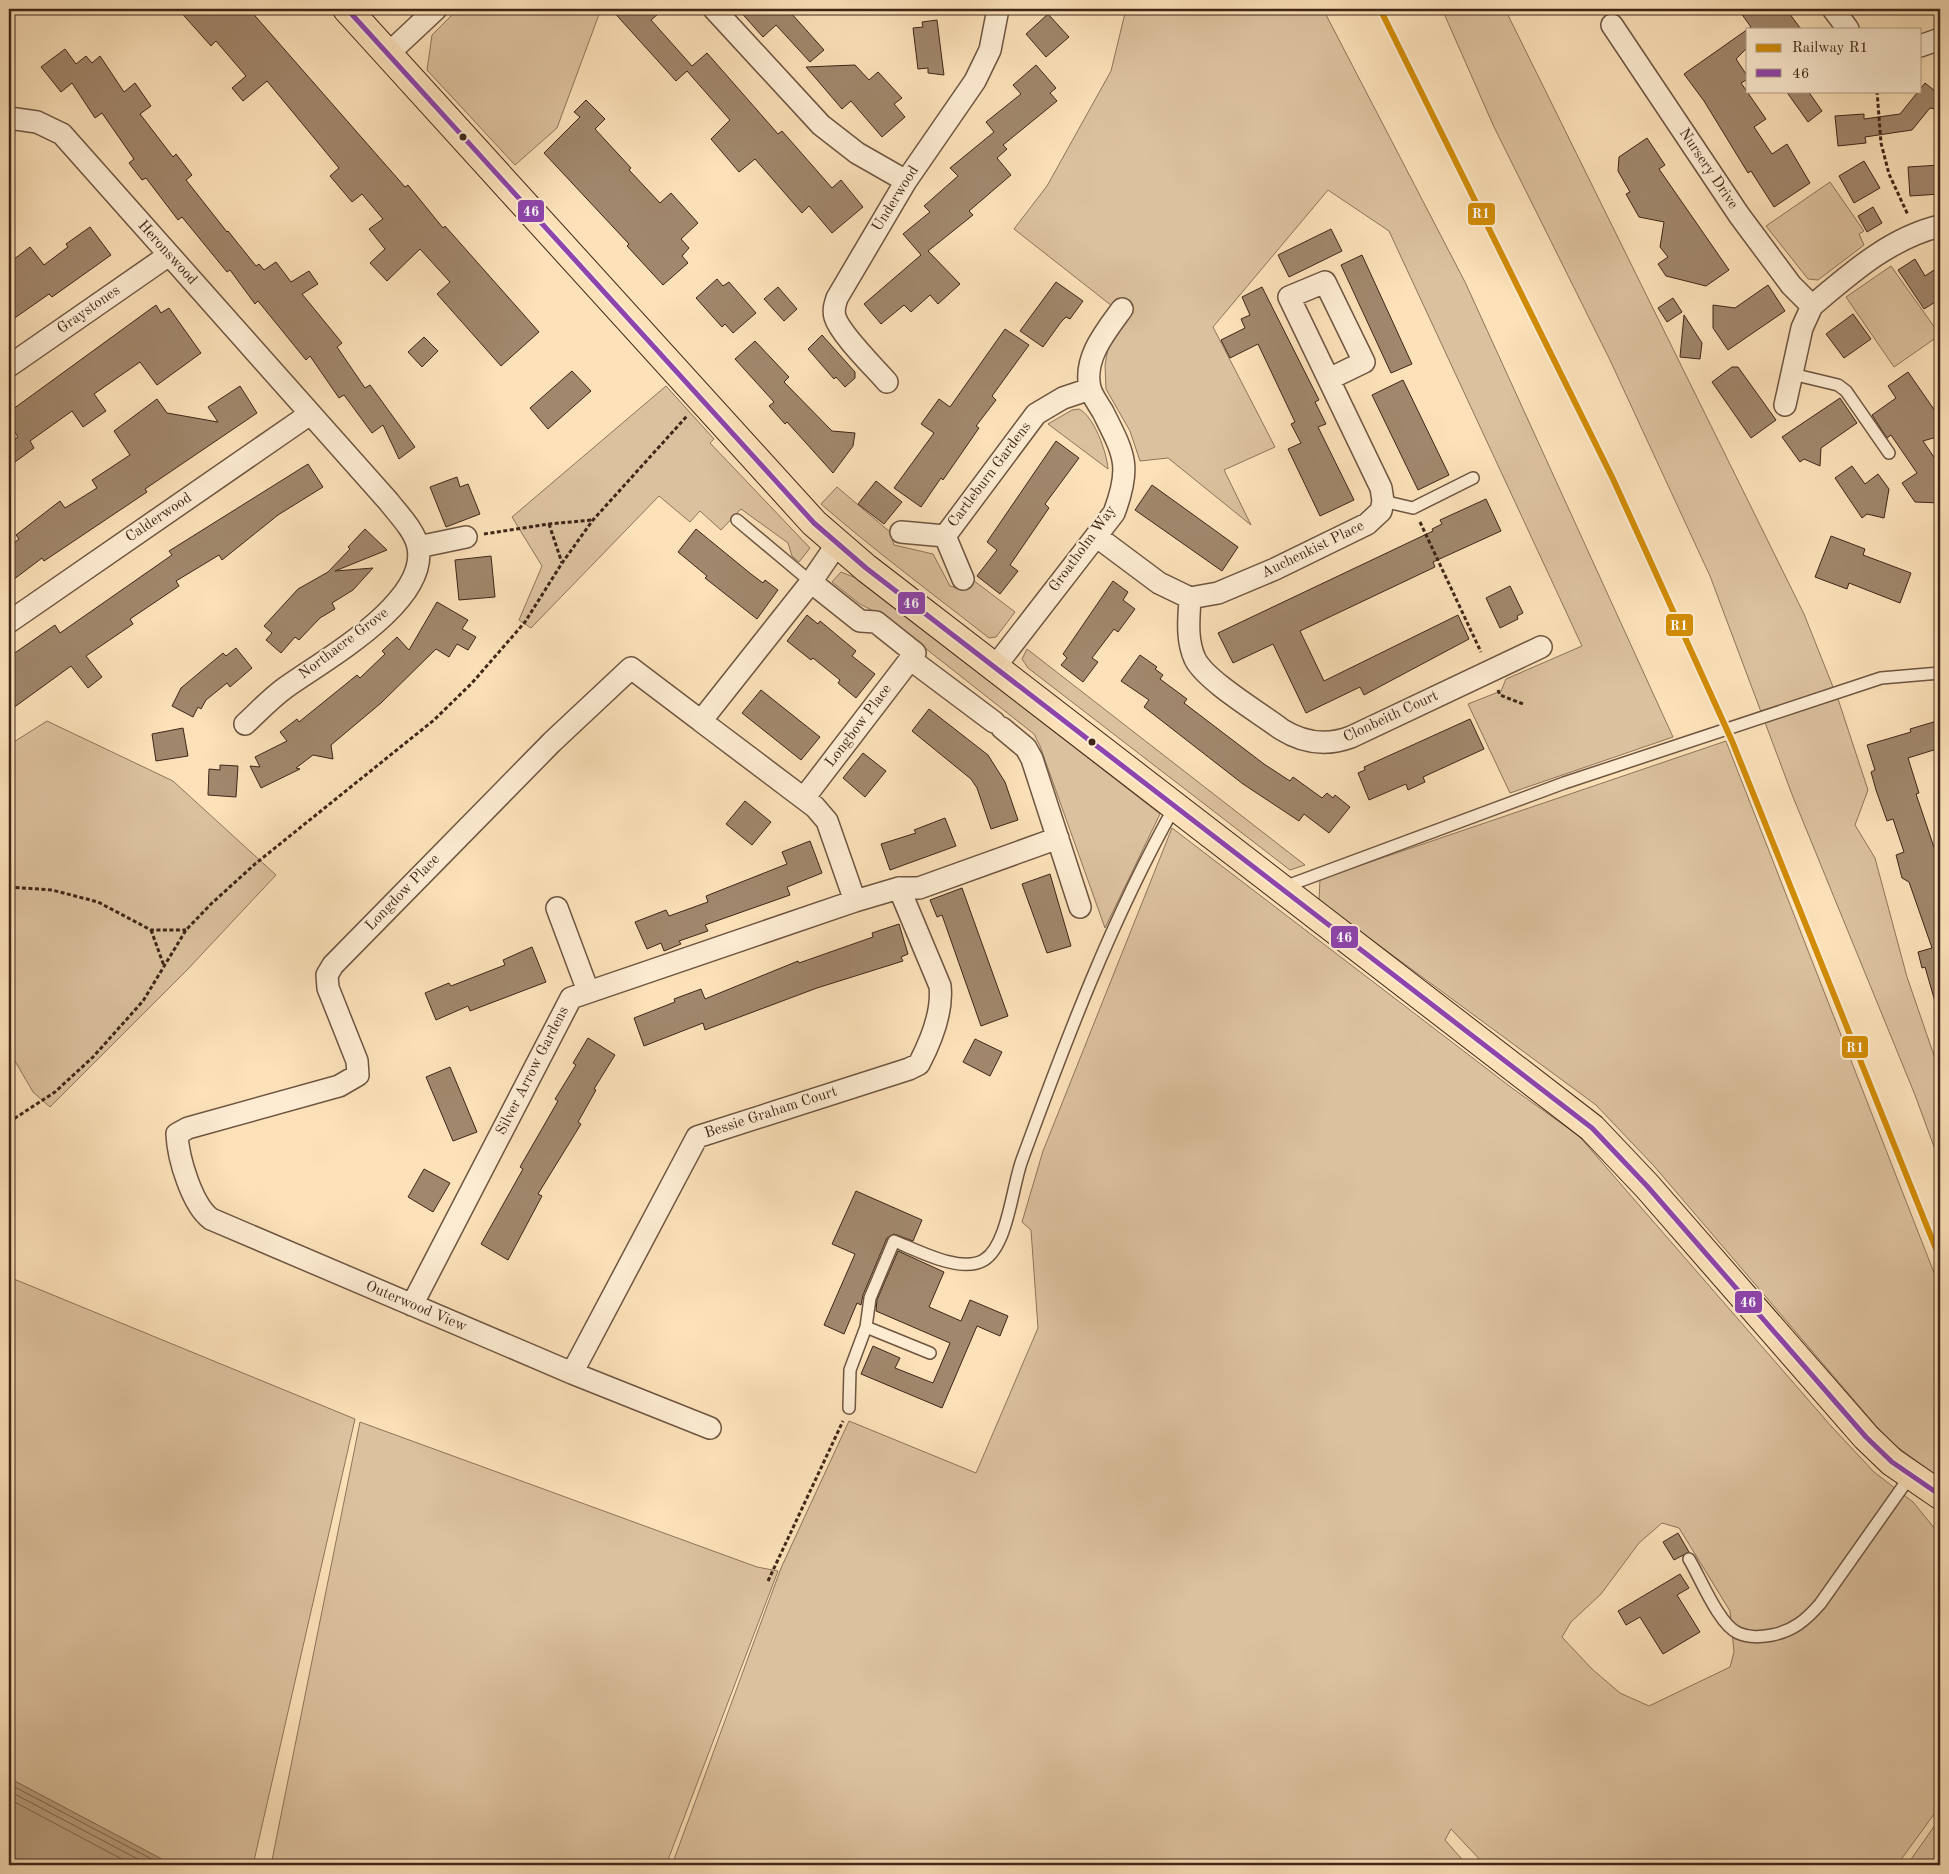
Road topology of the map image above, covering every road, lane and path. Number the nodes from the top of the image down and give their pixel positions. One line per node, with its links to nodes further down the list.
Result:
1 (347, 9): 10 (highway)
2 (436, 9): 10 (street)
3 (714, 9): 13 (street)
4 (998, 9): 13 (street, Underwood)
5 (1833, 9): 7 (street)
6 (1612, 25): 17 (street, Nursery Drive)
7 (1847, 28)
8 (1940, 39): 9 (street)
9 (1922, 45)
10 (388, 54): 24 (highway)
11 (1877, 92): 15 (path)
12 (9, 118): 16 (street, Heronswood)
13 (906, 181): 22 (street, Underwood)
14 (1940, 226): 15 (street)
15 (1915, 232): 17 (street)
16 (169, 255): 19 (street, Graystones); 26 (street, Heronswood)
17 (1812, 306): 20 (street)
18 (1122, 310): 23 (street)
19 (9, 366)
20 (1792, 374): 25 (street); 27 (lane)
21 (1329, 379): 29 (street)
22 (886, 382)
23 (1090, 389): 35 (street, Cartleburn Gardens); 36 (street, Groatholm Way)
24 (701, 400): 31 (path); 38 (highway)
25 (1785, 405)
26 (310, 414): 39 (street); 44 (street, Calderwood)
27 (1889, 452)
28 (1473, 478): 30 (lane)
29 (1383, 501): 30 (lane); 43 (street, Auchenkist Place)
30 (1414, 508): 48 (path)
31 (593, 520): 33 (path); 40 (path)
32 (737, 520): 42 (lane)
33 (549, 524): 37 (path); 40 (path)
34 (901, 532): 35 (street, Cartleburn Gardens)
35 (945, 536): 41 (street, Cartleburn Gardens)
36 (1096, 536): 43 (street); 47 (street, Groatholm Way)
37 (466, 538): 39 (street)
38 (837, 544): 42 (street); 47 (highway)
39 (418, 547): 52 (street, Northacre Grove)
40 (562, 563): 63 (path)
41 (963, 579)
42 (811, 582): 46 (street); 51 (street)
43 (1190, 598): 48 (street, Clonbeith Court)
44 (9, 622)
45 (1541, 647): 48 (street, Clonbeith Court)
46 (912, 656): 53 (street, Longbow Place); 55 (street)
47 (994, 668): 54 (highway)
48 (1490, 670): 50 (path)
49 (1940, 673): 58 (lane)
50 (1523, 704)
51 (701, 721): 53 (street); 67 (street, Longdow Place)
52 (245, 724)
53 (804, 798): 59 (street)
54 (1175, 806): 58 (highway); 69 (lane)
55 (1058, 838): 57 (street, Silver Arrow Gardens); 60 (street)
56 (9, 887): 62 (path)
57 (899, 888): 59 (street, Silver Arrow Gardens); 71 (street, Bessie Graham Court)
58 (1282, 888): 74 (highway)
59 (855, 901): 65 (street, Silver Arrow Gardens)
60 (1080, 907)
61 (557, 908): 65 (street)
62 (151, 930): 63 (path); 64 (path)
63 (186, 930): 64 (path)
64 (164, 966): 66 (path)
65 (588, 991): 68 (street, Silver Arrow Gardens)
66 (9, 1122)
67 (177, 1134): 68 (street, Outerwood View)
68 (412, 1305): 71 (street, Outerwood View)
69 (866, 1327): 70 (lane); 72 (lane)
70 (930, 1353)
71 (572, 1373): 73 (street, Outerwood View)
72 (849, 1408): 77 (path)
73 (710, 1428)
74 (1911, 1475): 75 (highway); 76 (lane)
75 (1940, 1495)
76 (1689, 1559)
77 (768, 1581)

